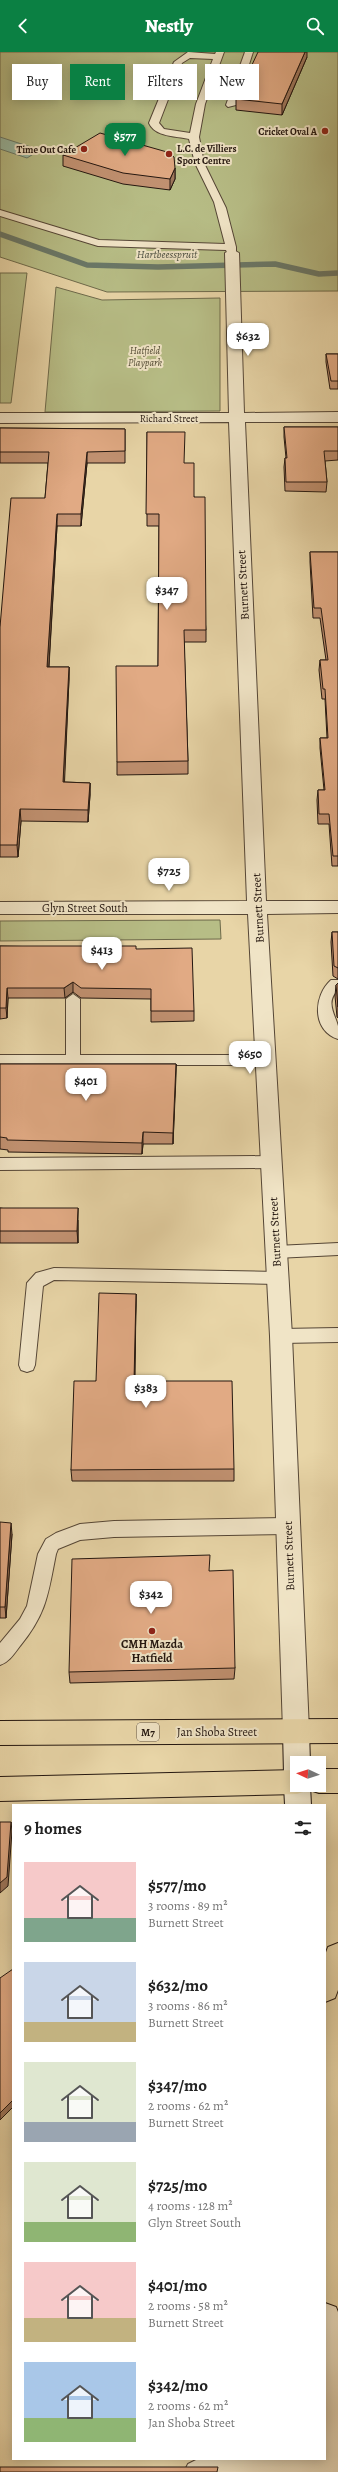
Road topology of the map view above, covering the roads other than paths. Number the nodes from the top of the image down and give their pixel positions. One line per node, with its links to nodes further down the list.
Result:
1 (249, 52): 3 (lane)
2 (220, 54): 4 (lane, Burnett Street); 4 (lane)
3 (231, 104)
4 (194, 137): 6 (lane, Burnett Street)
5 (0, 213): 6 (lane)
6 (231, 250): 8 (street, Burnett Street)
7 (0, 418): 8 (street, Richard Street)
8 (236, 418): 9 (street, Richard Street); 10 (street, Burnett Street)
9 (338, 418)
10 (257, 907): 11 (street, Glyn Street South); 12 (street, Glyn Street South); 18 (street, Burnett Street)
11 (338, 907)
12 (0, 908)
13 (336, 984): 15 (lane)
14 (73, 999): 17 (lane)
15 (338, 1034)
16 (0, 1060): 17 (lane)
17 (73, 1060): 18 (lane)
18 (266, 1060): 19 (street, Burnett Street)
19 (271, 1162): 20 (lane); 22 (street, Burnett Street)
20 (0, 1164)
21 (338, 1249): 22 (lane)
22 (276, 1252): 23 (street, Burnett Street)
23 (277, 1278): 25 (street, Burnett Street); 26 (lane)
24 (338, 1335): 25 (lane)
25 (281, 1336): 27 (street, Burnett Street)
26 (28, 1365)
27 (287, 1526): 28 (lane); 29 (street, Burnett Street)
28 (4, 1648)
29 (296, 1731): 30 (main road, Jan Shoba Street / M7); 31 (main road, Jan Shoba Street / M7); 32 (street, Burnett Street)
30 (338, 1731)
31 (0, 1733)
32 (297, 1756)
33 (326, 1781): 34 (main road)
34 (338, 1781)
35 (290, 1782): 36 (main road)
36 (0, 1789)
37 (297, 1792): 38 (street)
38 (298, 1804)
39 (338, 1957): 40 (main road)
40 (326, 1986)
41 (326, 2337): 42 (street)
42 (333, 2471): 43 (lane)
43 (178, 2472)

